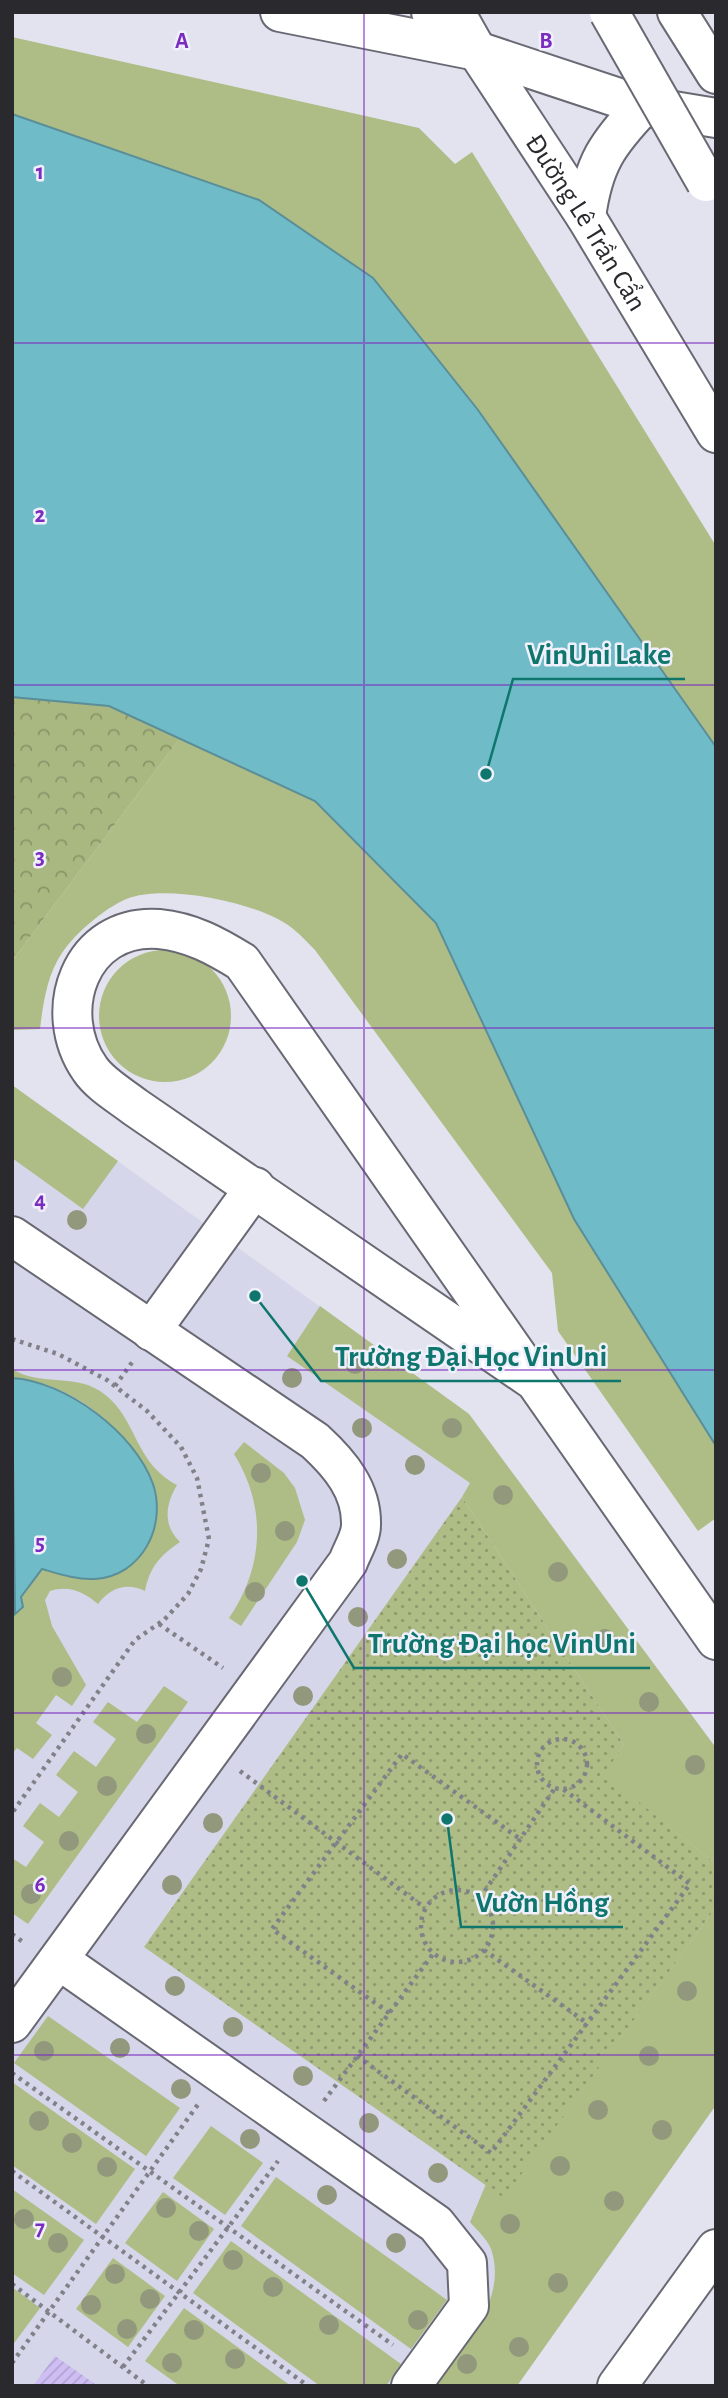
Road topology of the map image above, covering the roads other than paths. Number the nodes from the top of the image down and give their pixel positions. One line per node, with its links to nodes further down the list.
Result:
1 (281, 12): 6 (main road)
2 (431, 12): 6 (main road)
3 (455, 12): 6 (main road, Đường Lê Trần Cẩn)
4 (609, 12): 10 (main road, bridge)
5 (677, 12): 7 (main road)
6 (477, 51): 8 (main road); 11 (main road, Đường Lê Trần Cẩn)
7 (716, 74)
8 (643, 106): 9 (main road); 11 (main road)
9 (716, 118)
10 (711, 192)
11 (586, 217): 12 (main road, Đường Lê Trần Cẩn)
12 (716, 433)
13 (255, 1187): 15 (main road); 16 (main road); 16 (main road)
14 (12, 1236): 15 (main road)
15 (143, 1344): 18 (main road)
16 (537, 1382): 17 (main road)
17 (716, 1640)
18 (43, 1952): 19 (main road); 21 (main road)
19 (12, 2024)
20 (716, 2249): 22 (main road)
21 (418, 2377)
22 (617, 2386)

